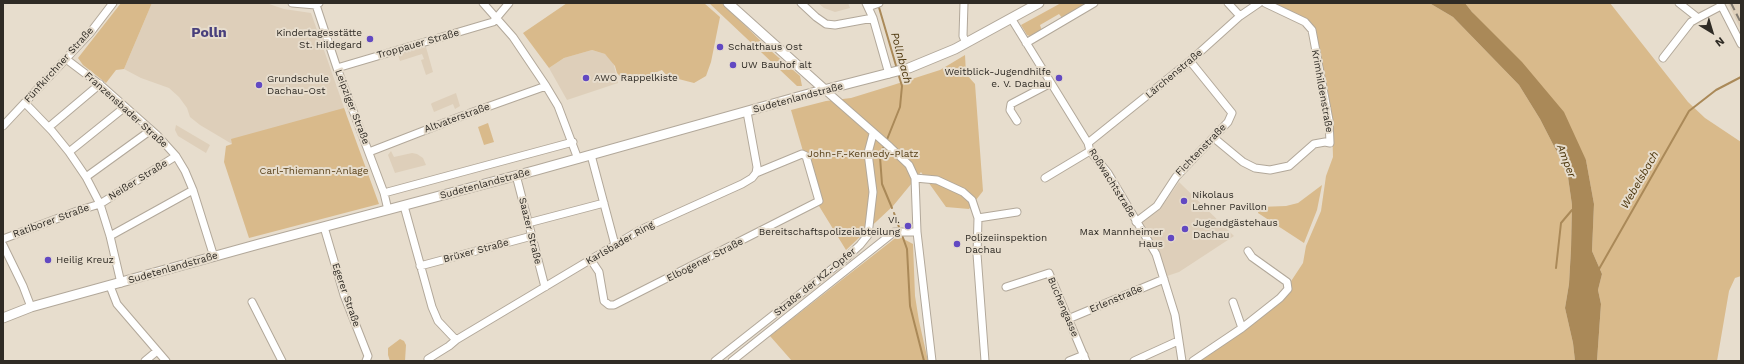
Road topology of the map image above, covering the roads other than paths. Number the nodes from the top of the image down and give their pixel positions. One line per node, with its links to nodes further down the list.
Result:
1 (113, 3): 26 (street, Fünfkirchner Straße)
2 (292, 3): 14 (street)
3 (483, 3): 18 (street)
4 (509, 3): 18 (street)
5 (728, 3): 33 (street)
6 (801, 3): 19 (street)
7 (964, 3): 22 (street)
8 (1039, 3): 20 (street, Sudetenlandstraße)
9 (1094, 3): 23 (street)
10 (1228, 3): 17 (street)
11 (1259, 3): 17 (street, Lärchenstraße)
12 (1265, 3): 42 (street, Krimhildenstraße)
13 (1679, 3): 21 (street)
14 (318, 4): 28 (street, Leipziger Straße)
15 (872, 4): 19 (street)
16 (1721, 4): 21 (street); 24 (street)
17 (1240, 16): 27 (street, Lärchenstraße)
18 (497, 18): 28 (street, Troppauer Straße); 32 (street)
19 (873, 18): 29 (street)
20 (1011, 18): 22 (street, Sudetenlandstraße); 23 (street, Roßwachtstraße)
21 (1698, 18): 25 (street)
22 (966, 43): 29 (street, Sudetenlandstraße)
23 (1026, 43): 30 (street, Roßwachtstraße)
24 (1741, 44)
25 (1662, 58)
26 (66, 59): 31 (street, Franzensbader Straße); 34 (street, Fünfkirchner Straße)
27 (1190, 61): 42 (street, Fichtenstraße); 44 (street, Lärchenstraße)
28 (337, 68): 46 (street, Leipziger Straße)
29 (891, 73): 33 (street, Sudetenlandstraße)
30 (1050, 83): 37 (street); 44 (street, Roßwachtstraße)
31 (100, 84): 35 (street, Franzensbader Straße); 39 (street)
32 (546, 86): 43 (street); 46 (street, Altvaterstraße)
33 (825, 90): 36 (street, Sudetenlandstraße); 41 (street)
34 (25, 103): 38 (street, Fünfkirchner Straße); 39 (street)
35 (125, 107): 40 (street, Franzensbader Straße); 45 (street)
36 (747, 112): 47 (street, Sudetenlandstraße); 50 (street)
37 (1017, 121)
38 (3, 126)
39 (49, 128): 45 (street)
40 (151, 130): 48 (street, Franzensbader Straße); 52 (street)
41 (873, 134): 53 (street); 97 (street, Straße der KZ.-Opfer)
42 (1214, 138): 63 (street, Fichtenstraße)
43 (573, 142): 49 (street); 56 (street, Sudetenlandstraße)
44 (1089, 147): 54 (street, Lärchenstraße); 63 (street, Roßwachtstraße)
45 (69, 152): 52 (street)
46 (369, 152): 56 (street, Leipziger Straße)
47 (591, 155): 49 (street, Sudetenlandstraße); 57 (street)
48 (176, 156): 55 (street, Franzensbader Straße); 58 (street, Neißer Straße)
49 (578, 158): 51 (street, Sudetenlandstraße)
50 (756, 173): 71 (street, Karlsbader Ring); 75 (street, Elbogener Straße)
51 (516, 175): 59 (street, Sudetenlandstraße); 64 (street, Saazer Straße)
52 (86, 177): 58 (street)
53 (915, 178): 62 (street); 66 (street)
54 (1044, 178)
55 (193, 190): 67 (street); 74 (street, Franzensbader Straße)
56 (384, 193): 60 (street, Leipziger Straße)
57 (604, 203): 64 (street); 71 (street)
58 (100, 204): 67 (street); 69 (street, Ratiborer Straße)
59 (404, 206): 60 (street, Sudetenlandstraße); 76 (street)
60 (388, 210): 65 (street, Sudetenlandstraße)
61 (1017, 212): 62 (street)
62 (978, 218): 100 (street)
63 (1136, 222): 77 (street, Roßwachtstraße)
64 (528, 223): 68 (street, Saazer Straße)
65 (324, 227): 74 (street, Sudetenlandstraße); 96 (street, Egerer Straße)
66 (918, 232): 98 (street); 99 (street)
67 (110, 236): 78 (street)
68 (532, 236): 76 (street, Brüxer Straße); 80 (street, Saazer Straße)
69 (3, 238)
70 (3, 245): 73 (street)
71 (615, 245): 75 (street, Karlsbader Ring)
72 (1248, 250): 87 (street)
73 (5, 253): 84 (street)
74 (214, 257): 78 (street, Sudetenlandstraße)
75 (591, 260): 80 (street, Karlsbader Ring)
76 (420, 266): 88 (street)
77 (1164, 279): 86 (street, Erlenstraße); 89 (street, Roßwachtstraße)
78 (121, 283): 79 (street, Sudetenlandstraße)
79 (110, 286): 84 (street, Sudetenlandstraße); 90 (street)
80 (545, 287): 88 (street, Karlsbader Ring)
81 (1006, 287): 86 (street, Buchengasse)
82 (252, 302): 95 (street)
83 (1233, 302): 87 (street)
84 (31, 307): 85 (street, Sudetenlandstraße)
85 (3, 318)
86 (1068, 319): 92 (street, Buchengasse)
87 (1242, 328): 104 (street)
88 (456, 340): 91 (street, Karlsbader Ring)
89 (1178, 341): 102 (street); 103 (street, Roßwachtstraße)
90 (157, 351): 93 (street); 94 (street)
91 (428, 358)
92 (1085, 358): 101 (street)
93 (145, 361)
94 (166, 361)
95 (282, 361)
96 (366, 361)
97 (715, 361)
98 (732, 361)
99 (932, 361)
100 (985, 361)
101 (1069, 361)
102 (1134, 361)
103 (1182, 361)
104 (1193, 361)

